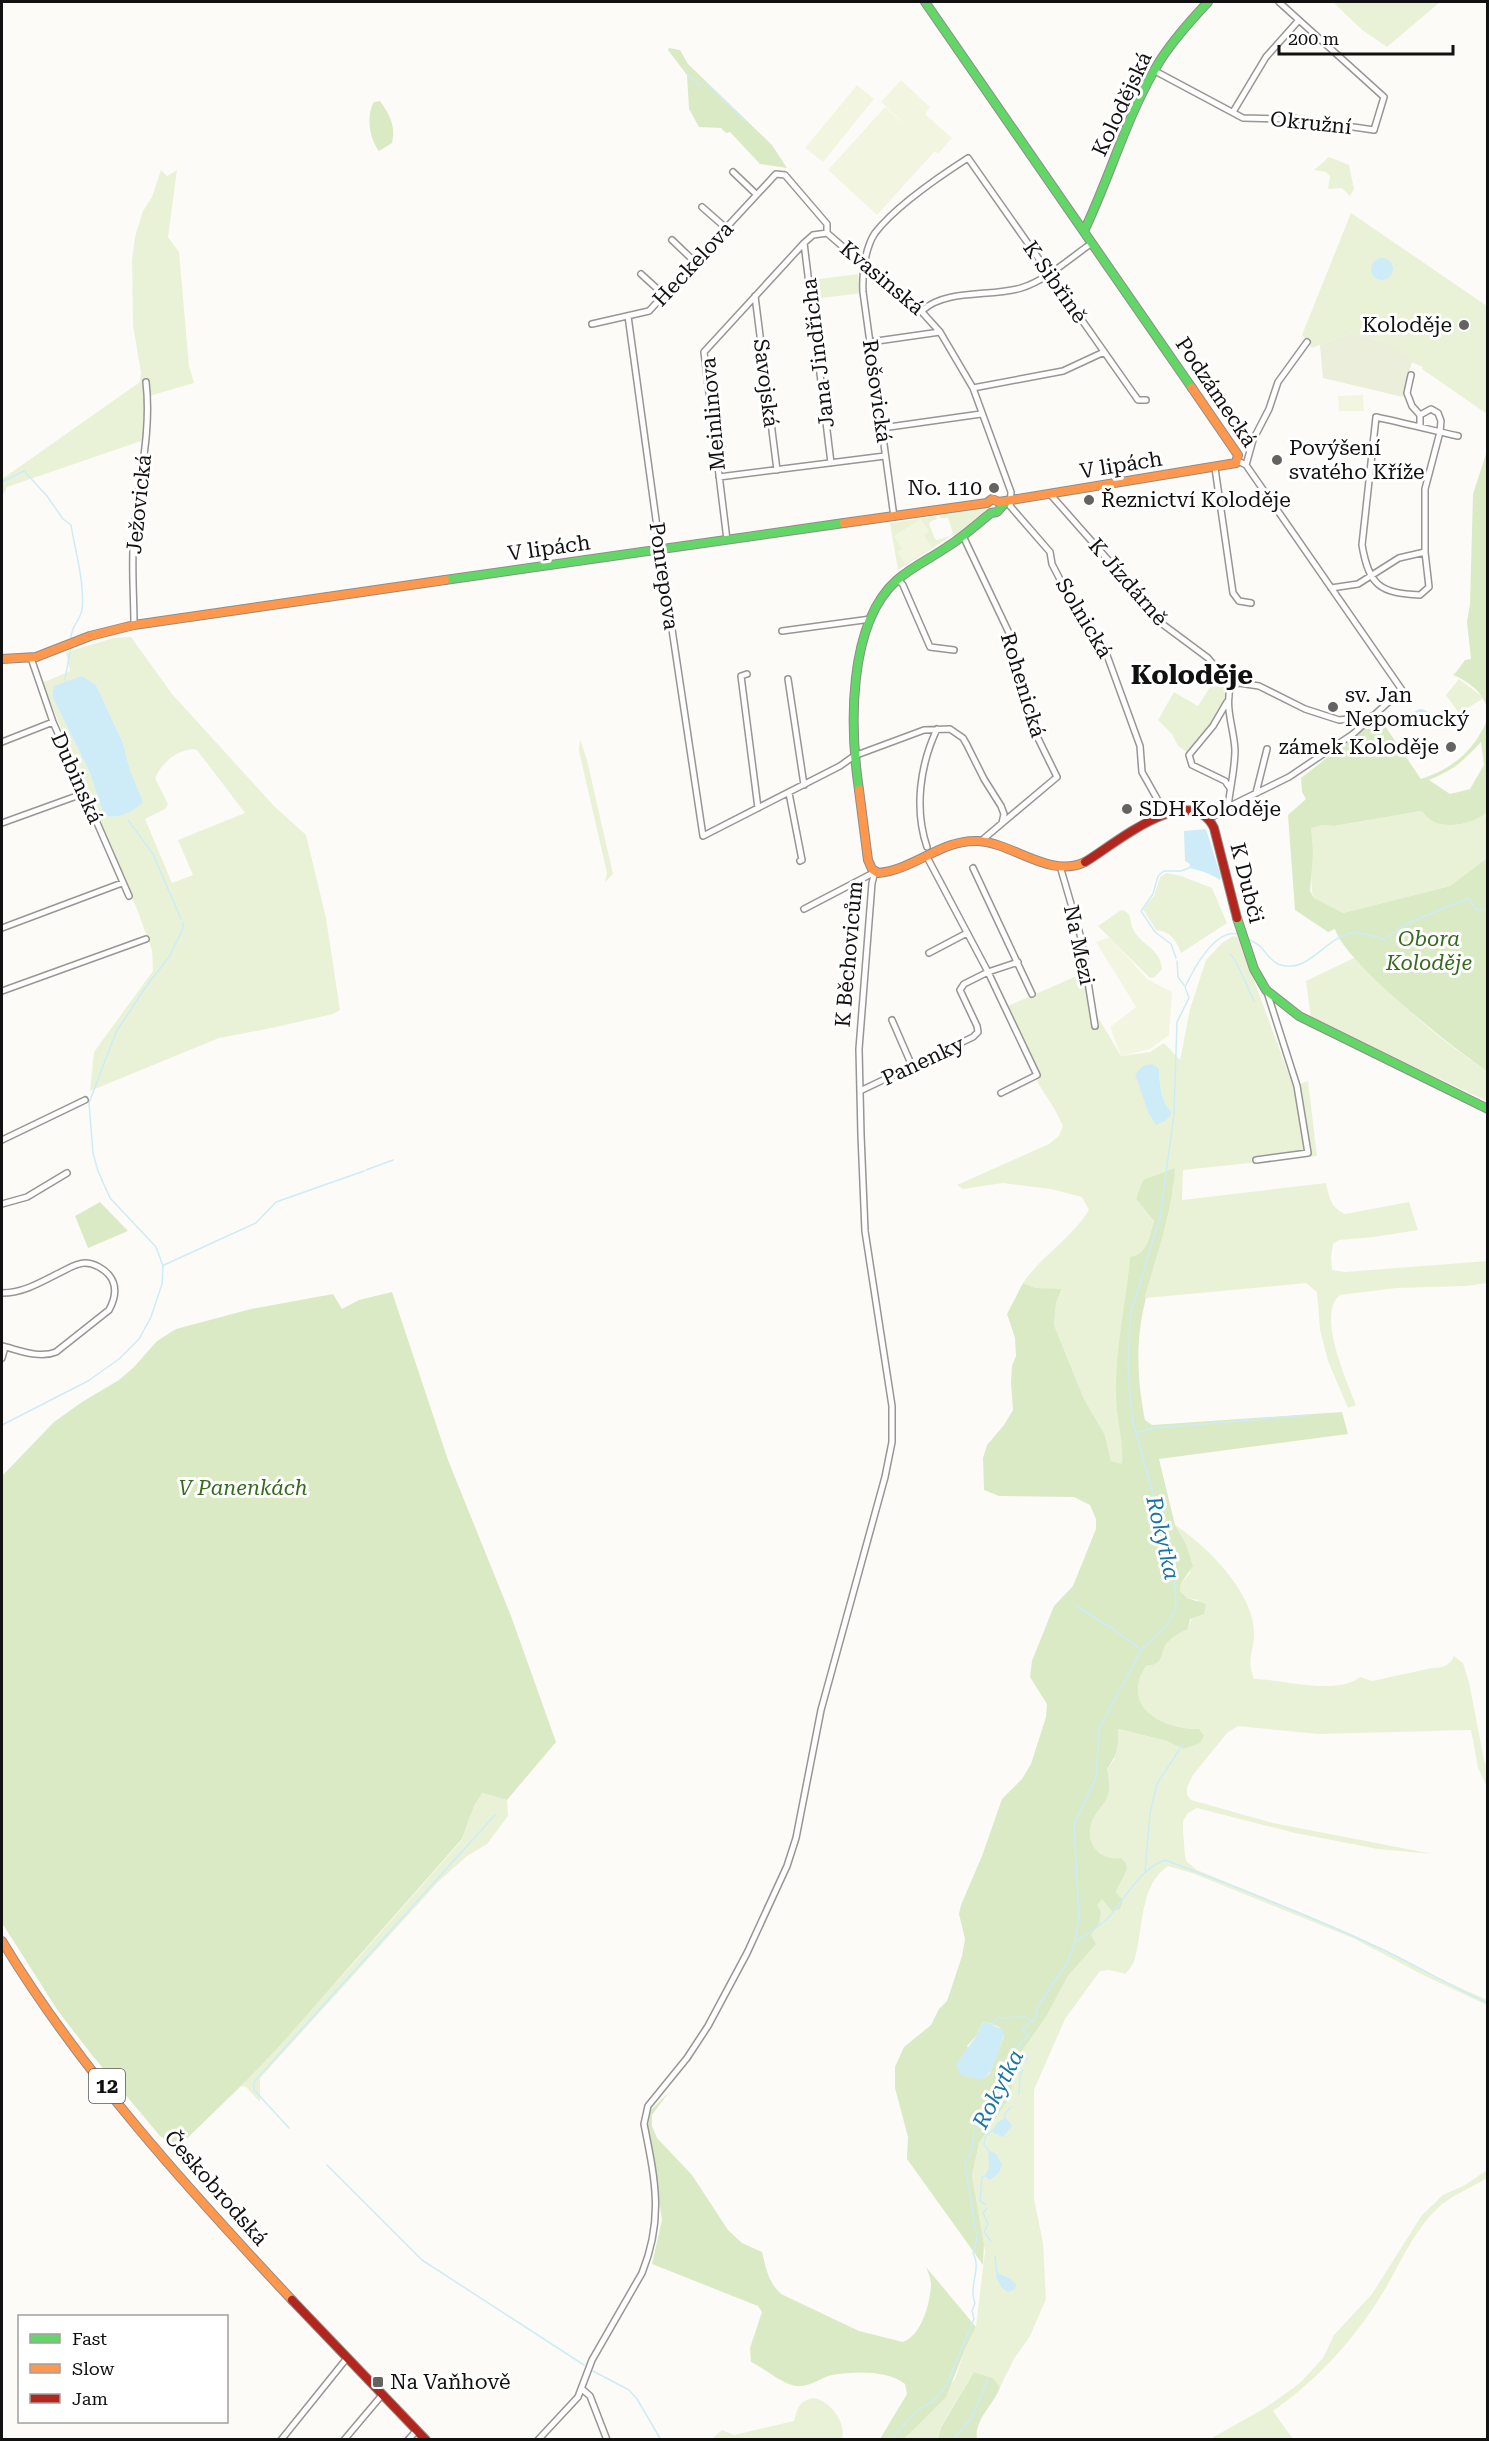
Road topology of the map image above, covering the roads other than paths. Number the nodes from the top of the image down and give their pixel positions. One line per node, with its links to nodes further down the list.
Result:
1 (926, 2): 13 (street, Podzámecká)
2 (1208, 2): 5 (street, Kolodějská)
3 (1279, 2): 4 (street, Okružní)
4 (1299, 20): 6 (street); 6 (street, Okružní)
5 (1155, 71): 6 (street, Okružní); 13 (street, Kolodějská)
6 (1233, 112)
7 (968, 158): 19 (street, Rošovická); 20 (street, K Sibřině)
8 (733, 172): 10 (street)
9 (776, 174): 10 (street, Heckelova); 14 (street, Kvasinská)
10 (756, 194): 12 (street, Heckelova)
11 (702, 207): 12 (street)
12 (726, 228): 18 (street, Heckelova)
13 (1084, 231): 17 (street, Podzámecká)
14 (827, 233): 16 (street, Meinlinova); 19 (street, Kvasinská)
15 (672, 240): 18 (street)
16 (804, 243): 23 (street, Meinlinova); 43 (street, Jana Jindřicha)
17 (1092, 243): 20 (street); 42 (street, Podzámecká)
18 (695, 262): 22 (street, Heckelova)
19 (865, 266): 24 (street, Kvasinská); 28 (street, Rošovická)
20 (1049, 273): 24 (street); 30 (street, K Sibřině)
21 (641, 274): 22 (street)
22 (664, 295): 25 (street, Heckelova)
23 (755, 296): 46 (street, Savojská); 47 (street, Meinlinova)
24 (922, 310): 27 (street, Kvasinská)
25 (628, 316): 26 (street, Heckelova); 55 (street, Ponrepova)
26 (592, 324)
27 (940, 332): 28 (street); 33 (street, Kvasinská)
28 (870, 342): 38 (street, Rošovická)
29 (1307, 342): 44 (street)
30 (1104, 352): 33 (street); 34 (street, K Sibřině)
31 (1411, 375): 36 (street)
32 (146, 382): 62 (street, Ježovická)
33 (973, 388): 35 (street, Kvasinská)
34 (1146, 400)
35 (981, 414): 38 (street); 49 (street, Kvasinská)
36 (1420, 415): 37 (street); 39 (street)
37 (1420, 427): 39 (street); 57 (street)
38 (882, 428): 41 (street, Rošovická)
39 (1440, 432): 40 (street); 56 (street)
40 (1458, 436)
41 (885, 456): 43 (street); 52 (street, Rošovická)
42 (1238, 461): 44 (street, Podzámecká); 45 (street, V lipách)
43 (831, 463): 46 (street)
44 (1246, 465): 59 (street, Podzámecká)
45 (1215, 468): 48 (street, V lipách); 60 (street)
46 (777, 470): 47 (street)
47 (719, 477): 54 (street, Meinlinova)
48 (1050, 494): 49 (street, V lipách); 69 (street, K Jízdárně)
49 (1004, 502): 50 (street, V lipách); 51 (street, K Běchovicům); 84 (street, Solnická)
50 (987, 503): 51 (street); 52 (street, V lipách)
51 (991, 513): 53 (street, K Běchovicům)
52 (894, 517): 54 (street, V lipách)
53 (963, 536): 58 (street, K Běchovicům); 87 (street, Rohenická)
54 (726, 540): 55 (street, V lipách)
55 (660, 549): 62 (street, V lipách); 83 (street, Ponrepova)
56 (1425, 552): 57 (street); 57 (street)
57 (1371, 576): 59 (street)
58 (898, 579): 61 (street, K Běchovicům); 64 (street)
59 (1331, 588): 71 (street, Podzámecká)
60 (1251, 603)
61 (871, 619): 63 (street); 76 (street, K Běchovicům)
62 (134, 625): 65 (street, V lipách)
63 (782, 631)
64 (954, 650)
65 (31, 658): 66 (street, V lipách); 72 (street, Dubinská)
66 (2, 659)
67 (747, 674): 83 (street)
68 (788, 679): 77 (street)
69 (1231, 686): 70 (street); 71 (street)
70 (1227, 702): 78 (street); 78 (street)
71 (1374, 716): 81 (street)
72 (53, 722): 74 (street); 79 (street, Dubinská)
73 (937, 729): 76 (street); 87 (street); 89 (street)
74 (2, 742)
75 (1267, 749): 81 (street)
76 (854, 756): 77 (street); 94 (street, K Běchovicům)
77 (804, 785): 80 (street)
78 (1230, 788): 82 (street)
79 (85, 793): 86 (street); 95 (street, Dubinská)
80 (789, 793): 83 (street); 91 (street)
81 (1256, 794): 82 (street)
82 (1228, 807): 85 (street)
83 (758, 808)
84 (1164, 813): 85 (street); 92 (street)
85 (1209, 819): 104 (street, K Dubči)
86 (2, 823)
87 (1002, 823): 88 (street, Rohenická)
88 (981, 841): 90 (street); 92 (street)
89 (927, 847)
90 (927, 857): 94 (street); 99 (street)
91 (800, 861)
92 (1060, 866): 108 (street, Na Mezi)
93 (973, 868): 102 (street)
94 (875, 872): 97 (street); 110 (street, K Běchovicům)
95 (123, 883): 96 (street, Dubinská); 98 (street)
96 (129, 896)
97 (804, 909)
98 (2, 928)
99 (967, 933): 101 (street); 103 (street)
100 (146, 939): 105 (street)
101 (929, 953)
102 (1018, 962): 103 (street); 106 (street)
103 (988, 972): 109 (street, Panenky); 111 (street)
104 (1266, 990): 113 (street, K Dubči); 115 (street)
105 (2, 991)
106 (1032, 994)
107 (892, 1020): 109 (street)
108 (1095, 1026)
109 (912, 1066): 110 (street, Panenky)
110 (860, 1091): 123 (street, K Běchovicům)
111 (1001, 1093)
112 (85, 1100): 114 (street)
113 (1488, 1109)
114 (2, 1140)
115 (1256, 1160)
116 (67, 1173): 117 (street)
117 (2, 1204)
118 (2, 1293): 119 (street)
119 (3, 1346): 120 (street)
120 (2, 1358)
121 (2, 1941): 122 (street, Českobrodská / 12)
122 (347, 2358): 124 (street, Českobrodská / 12); 126 (street)
123 (582, 2389): 130 (street, K Běchovicům); 131 (street)
124 (382, 2394): 125 (street, Českobrodská / 12); 127 (street)
125 (417, 2430): 128 (street); 129 (street, Českobrodská / 12)
126 (285, 2438)
127 (344, 2439)
128 (408, 2439)
129 (426, 2439)
130 (538, 2439)
131 (607, 2439)

